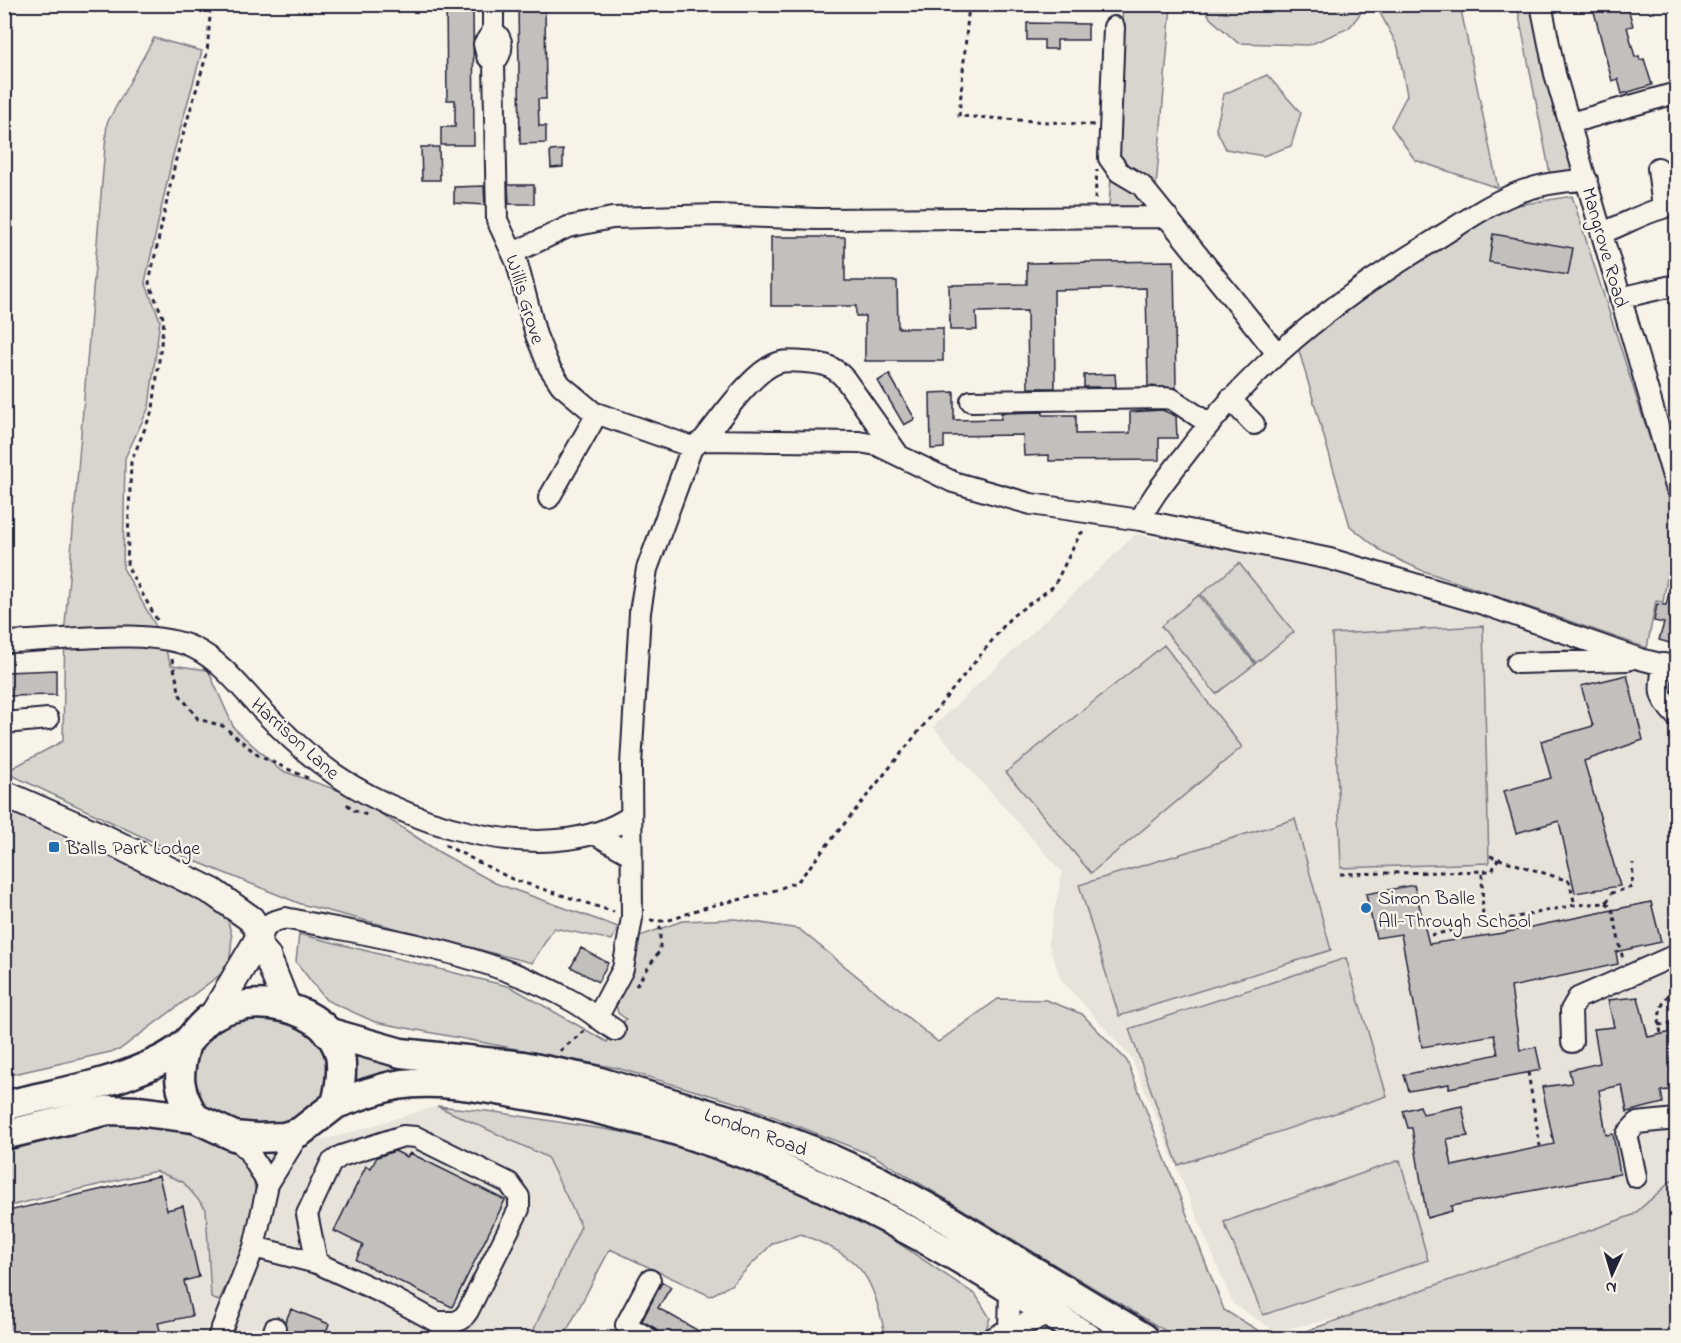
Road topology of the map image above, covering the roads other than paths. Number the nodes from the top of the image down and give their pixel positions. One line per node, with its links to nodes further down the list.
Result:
1 (493, 4): 10 (street, Willis Grove)
2 (1541, 4): 5 (street, Mangrove Road)
3 (1114, 27): 8 (street)
4 (1677, 93): 5 (street)
5 (1570, 123): 7 (street, Mangrove Road)
6 (1658, 168): 9 (street)
7 (1587, 180): 9 (street, Mangrove Road); 13 (street)
8 (1168, 217): 10 (street); 13 (street)
9 (1602, 233): 12 (street, Mangrove Road)
10 (513, 253): 16 (street, Willis Grove)
11 (1677, 285): 12 (street)
12 (1620, 298): 21 (street, Mangrove Road)
13 (1276, 352): 14 (street)
14 (1230, 399): 17 (street); 18 (street)
15 (971, 401): 17 (street)
16 (597, 414): 19 (street, Willis Grove); 22 (street)
17 (1208, 423): 23 (street)
18 (1254, 424)
19 (697, 443): 20 (street, Willis Grove); 20 (street); 32 (street)
20 (898, 454): 23 (street, Willis Grove)
21 (1677, 488)
22 (549, 498)
23 (1140, 520): 25 (street, Willis Grove)
24 (4, 642): 33 (street, Harrison Lane)
25 (1640, 659): 26 (street); 27 (street)
26 (1517, 663)
27 (1670, 666): 28 (street)
28 (1677, 716)
29 (48, 719): 30 (street)
30 (4, 723)
31 (4, 794): 35 (main road)
32 (630, 816): 33 (street, Harrison Lane); 34 (street)
33 (595, 834): 34 (street)
34 (630, 854): 39 (street)
35 (258, 938): 37 (main road); 38 (main road); 39 (street)
36 (1677, 955): 42 (street)
37 (287, 1006): 38 (highway); 41 (highway)
38 (213, 1015): 43 (highway)
39 (597, 1018): 40 (street)
40 (615, 1030)
41 (327, 1032): 44 (highway); 62 (highway, London Road)
42 (1572, 1042)
43 (186, 1043): 45 (highway); 46 (highway)
44 (336, 1104): 48 (highway); 56 (highway, London Road)
45 (4, 1106)
46 (195, 1118): 49 (highway); 50 (highway)
47 (1677, 1119): 51 (street)
48 (300, 1132): 50 (highway); 52 (street)
49 (4, 1135)
50 (234, 1136): 52 (street)
51 (1635, 1177)
52 (268, 1184): 53 (street)
53 (254, 1247): 54 (street); 59 (street)
54 (317, 1263): 54 (street)
55 (650, 1280): 60 (street)
56 (1010, 1290): 57 (highway, London Road); 58 (street)
57 (1049, 1315): 58 (street); 61 (highway, London Road)
58 (1001, 1334)
59 (218, 1338)
60 (648, 1338)
61 (1088, 1338)
62 (1144, 1338)

